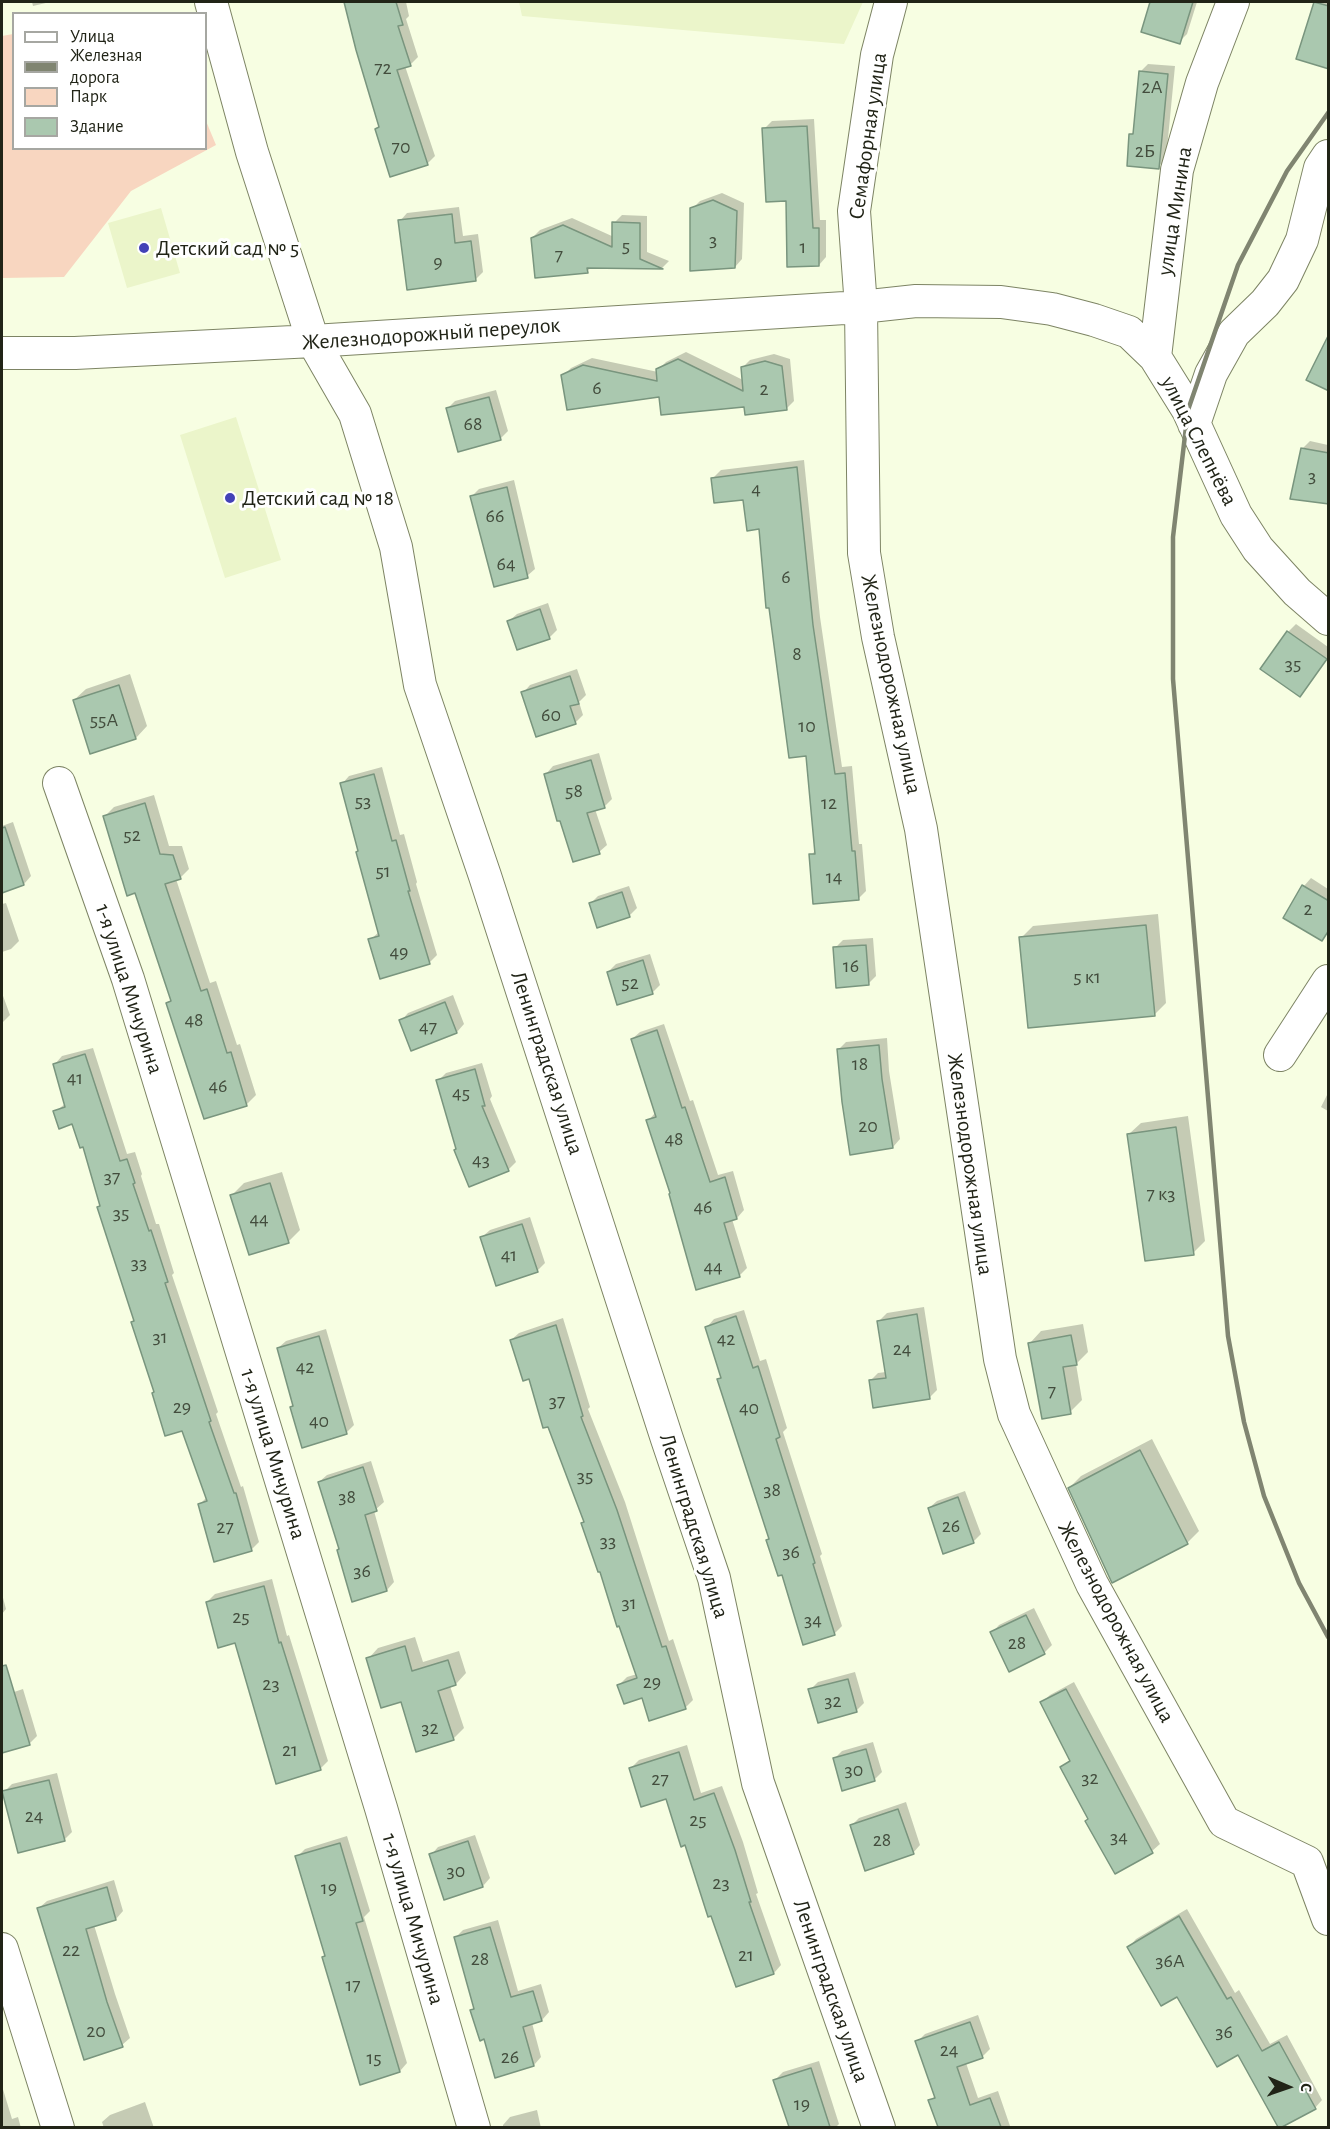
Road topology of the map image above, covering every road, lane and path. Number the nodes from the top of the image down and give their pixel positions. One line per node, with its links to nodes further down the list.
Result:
1 (211, 2): 7 (street, Ленинградская улица)
2 (891, 2): 6 (street, Семафорная улица)
3 (1233, 2): 9 (street, улица Минина)
4 (1329, 156): 5 (street)
5 (1316, 233): 10 (street)
6 (861, 307): 7 (street, Железнодорожный переулок); 9 (street, улица Слепнёва); 15 (street, Железнодорожная улица)
7 (313, 342): 8 (street, Железнодорожный переулок); 19 (street, Ленинградская улица)
8 (2, 353)
9 (1155, 357): 10 (street, улица Слепнёва)
10 (1194, 424): 11 (street, улица Слепнёва)
11 (1329, 619)
12 (59, 783): 18 (street, 1-я улица Мичурина)
13 (1329, 981): 14 (street)
14 (1280, 1055)
15 (1329, 1919)
16 (2, 1949): 17 (street)
17 (58, 2127)
18 (474, 2127)
19 (879, 2127)

